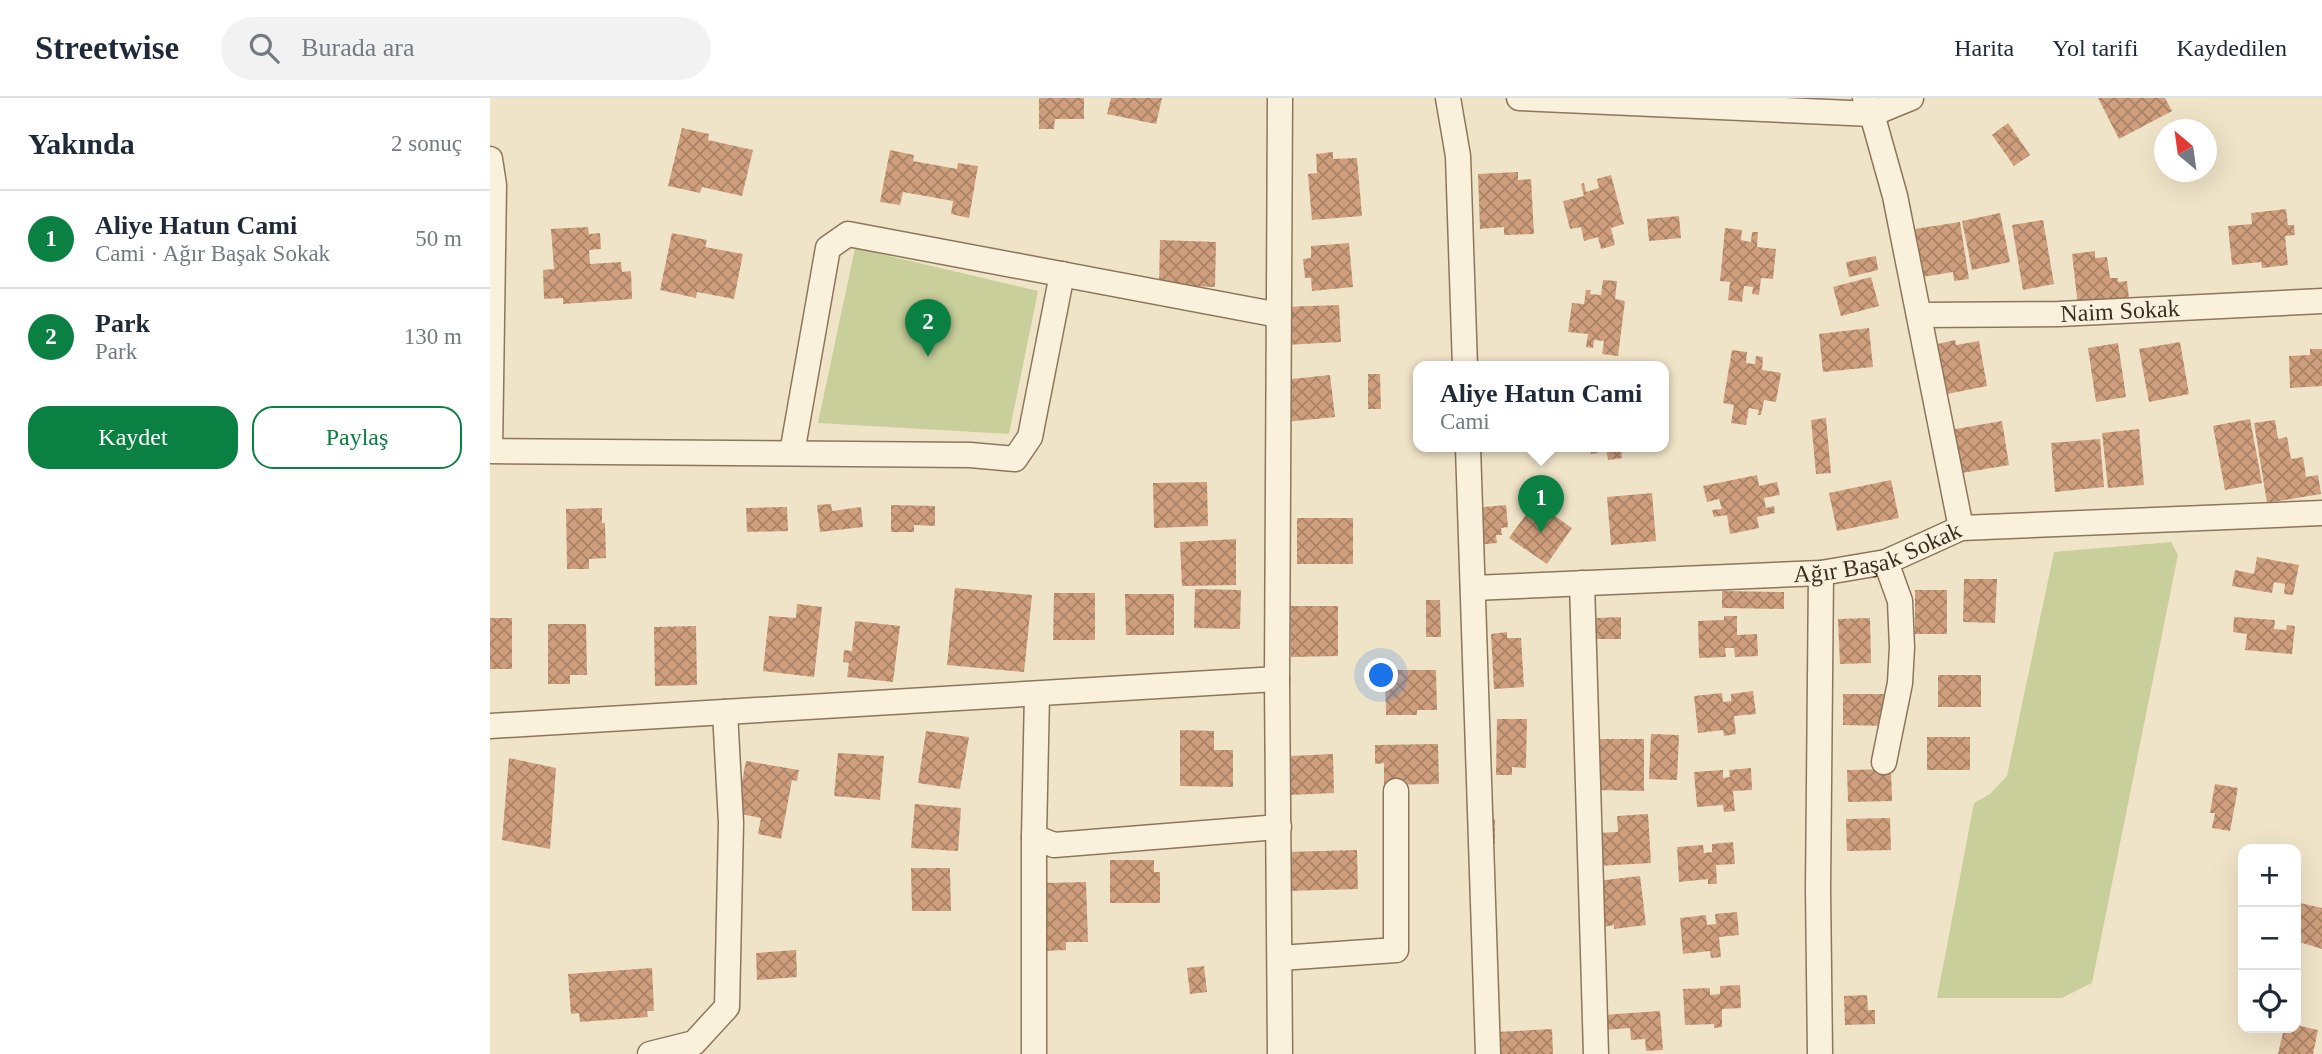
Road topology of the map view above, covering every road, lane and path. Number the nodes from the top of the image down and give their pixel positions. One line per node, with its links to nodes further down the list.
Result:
1 (1280, 98): 9 (street)
2 (1448, 98): 11 (street)
3 (1519, 98): 5 (street)
4 (1912, 98): 5 (street)
5 (1869, 106): 10 (street)
6 (490, 159): 13 (street)
7 (1062, 274): 9 (street); 13 (street); 13 (street)
8 (2322, 302): 10 (street, Naim Sokak)
9 (1279, 315): 20 (street)
10 (1919, 315): 15 (street)
11 (1465, 361)
12 (1468, 452): 19 (street)
13 (792, 453)
14 (2322, 513): 15 (street, Ağır Başak Sokak)
15 (1961, 528): 16 (street, Ağır Başak Sokak)
16 (1886, 562): 17 (street, Ağır Başak Sokak); 24 (street)
17 (1821, 573): 18 (street, Ağır Başak Sokak); 34 (street)
18 (1582, 583): 19 (street, Ağır Başak Sokak); 33 (street)
19 (1473, 588): 32 (street)
20 (1277, 679): 21 (street); 26 (street)
21 (1037, 694): 22 (street); 27 (street)
22 (725, 712): 23 (street); 29 (street)
23 (490, 726)
24 (1884, 762)
25 (1396, 791): 28 (street)
26 (1279, 827): 27 (street); 28 (street)
27 (1034, 836): 30 (street)
28 (1280, 958): 31 (street)
29 (650, 1054)
30 (1034, 1054)
31 (1280, 1054)
32 (1488, 1054)
33 (1596, 1054)
34 (1820, 1054)

